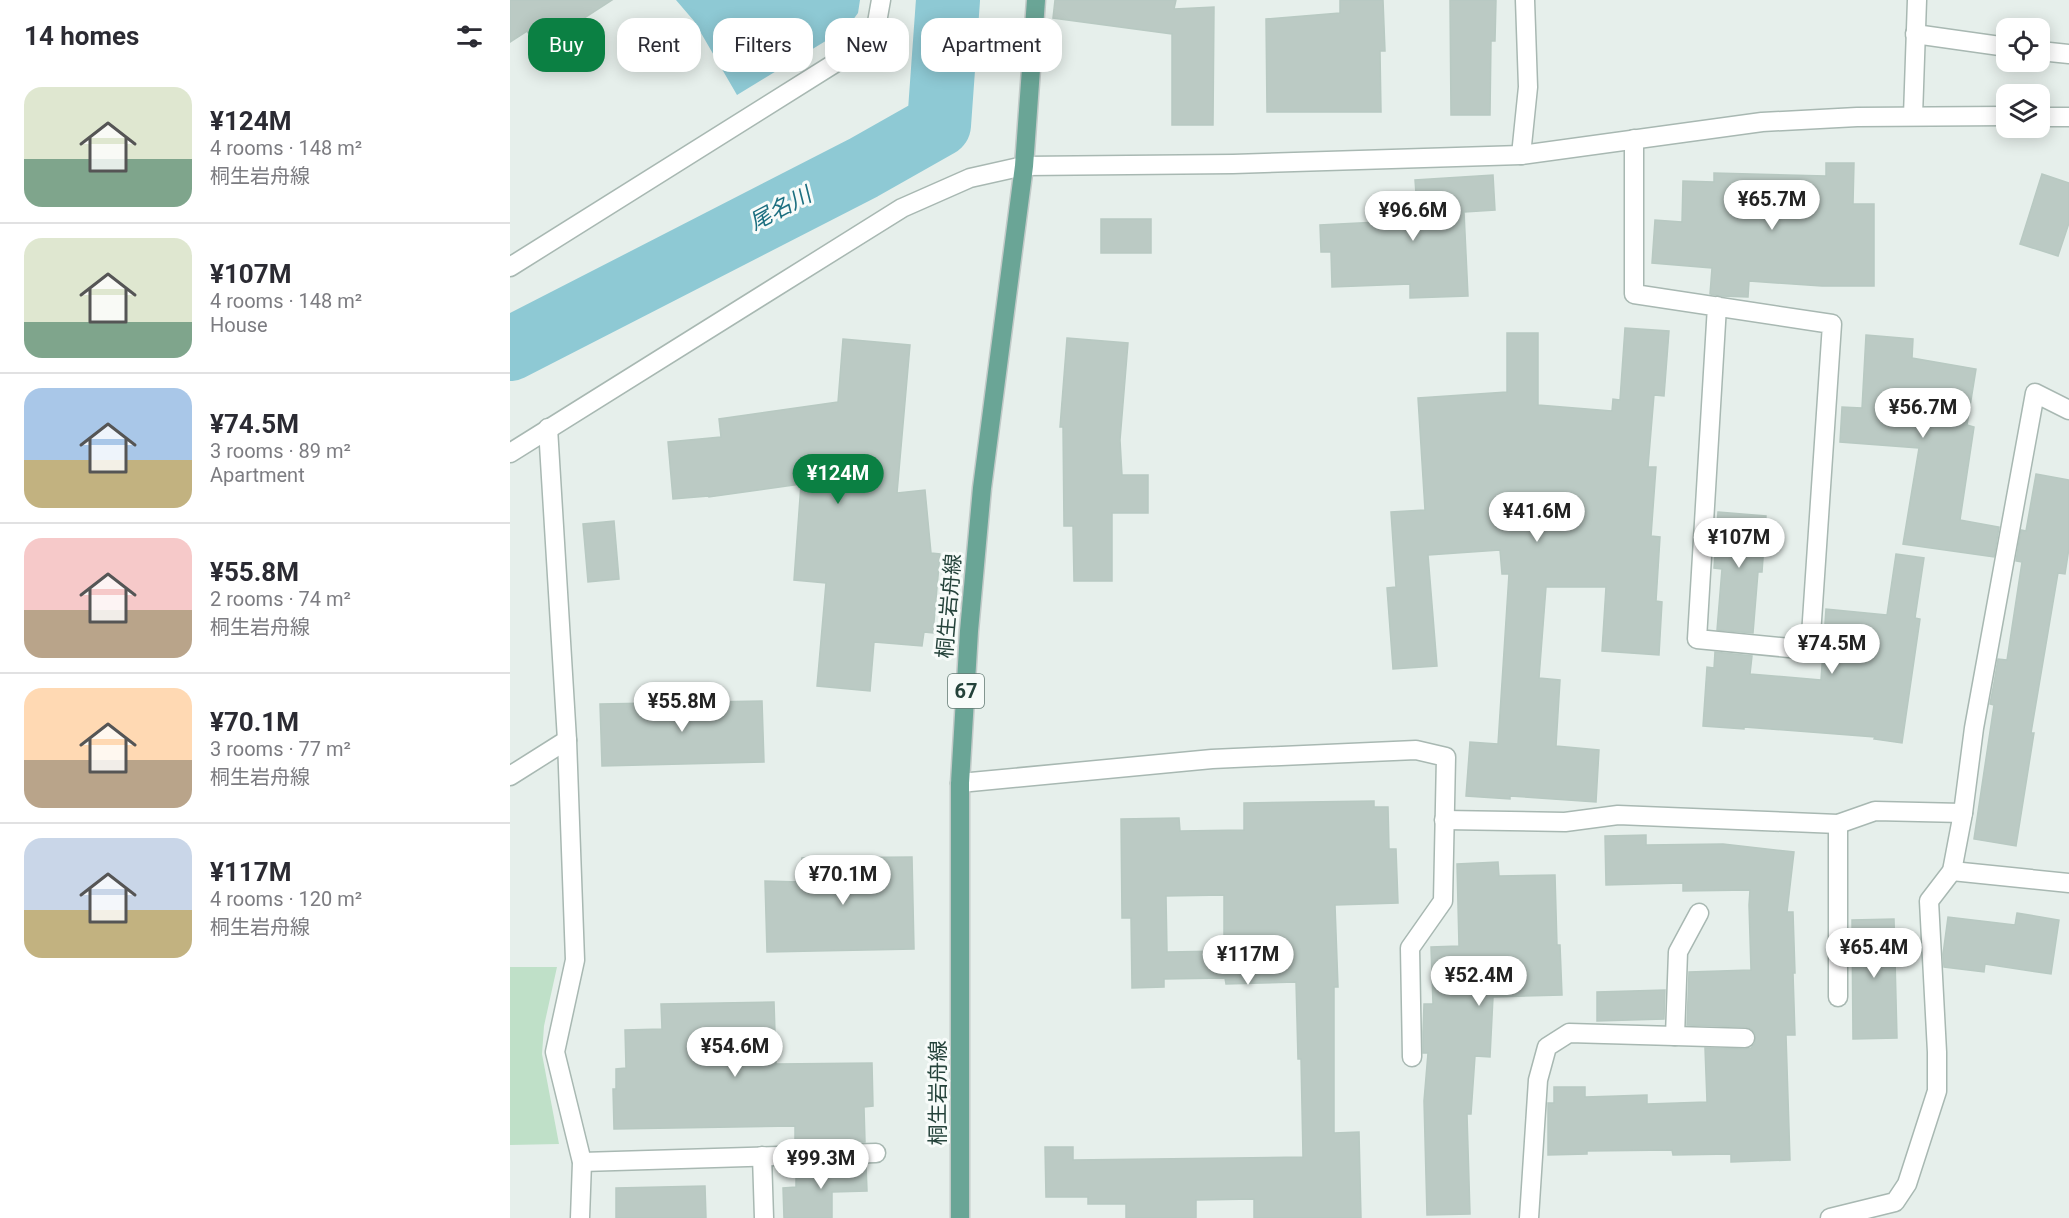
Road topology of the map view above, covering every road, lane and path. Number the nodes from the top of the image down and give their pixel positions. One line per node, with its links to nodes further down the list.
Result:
1 (881, 0): 16 (street)
2 (1036, 0): 15 (main road, 桐生岩舟線 / 67)
3 (1525, 0): 14 (street)
4 (1917, 0): 5 (street)
5 (1915, 34): 6 (street); 9 (street)
6 (1996, 45)
7 (2050, 52): 8 (street)
8 (2069, 54)
9 (1913, 116): 10 (street); 13 (street)
10 (1996, 116)
11 (2050, 117): 12 (street)
12 (2069, 117)
13 (1634, 139): 14 (street); 17 (street)
14 (1521, 155): 15 (street)
15 (1024, 166): 19 (street); 23 (main road, 桐生岩舟線 / 67)
16 (510, 267)
17 (1717, 306): 17 (street)
18 (2069, 410): 24 (street)
19 (548, 429): 20 (street); 21 (street)
20 (510, 453)
21 (567, 740): 22 (street); 36 (street)
22 (510, 776)
23 (960, 783): 25 (street); 39 (main road, 桐生岩舟線 / 67)
24 (1963, 813): 26 (street); 27 (street)
25 (1444, 820): 26 (street); 33 (street)
26 (1838, 824): 30 (street)
27 (1952, 871): 28 (street); 41 (street)
28 (2069, 882)
29 (1699, 913): 31 (street)
30 (1838, 997)
31 (1675, 1036): 32 (street); 40 (street)
32 (1744, 1038)
33 (1412, 1057)
34 (876, 1153): 35 (street)
35 (762, 1156): 36 (street); 38 (street)
36 (582, 1162): 37 (street)
37 (580, 1218)
38 (764, 1218)
39 (960, 1218)
40 (1530, 1218)
41 (1830, 1218)

